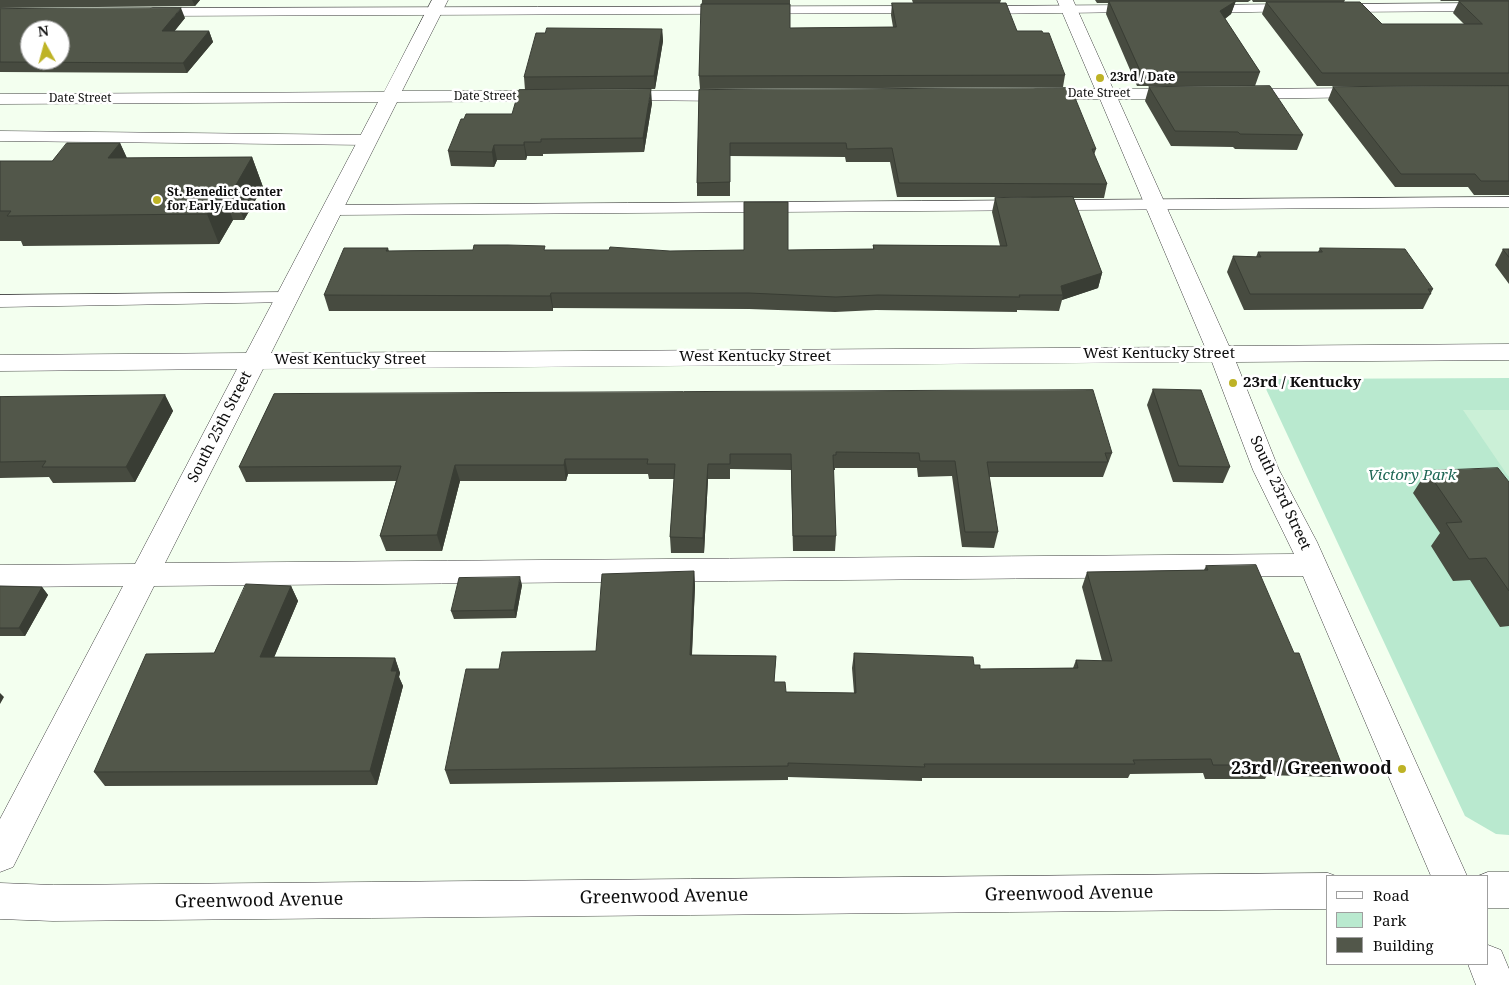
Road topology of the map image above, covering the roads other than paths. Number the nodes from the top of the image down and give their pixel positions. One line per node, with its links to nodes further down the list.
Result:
1 (1067, 5): 4 (lane); 7 (lane); 11 (street, South 23rd Street)
2 (438, 6): 6 (lane); 8 (lane); 15 (street, South 25th Street)
3 (1509, 8): 5 (lane)
4 (1150, 9)
5 (1189, 9)
6 (941, 10)
7 (960, 10)
8 (138, 12)
9 (1382, 93): 11 (street, Date Street)
10 (1017, 94): 11 (street, Date Street)
11 (1106, 94): 20 (street, South 23rd Street)
12 (570, 96): 15 (street, Date Street)
13 (599, 96): 14 (street)
14 (748, 96)
15 (391, 97): 16 (street, Date Street); 18 (street, South 25th Street)
16 (0, 99)
17 (0, 136): 18 (lane)
18 (369, 140): 21 (street, South 25th Street)
19 (1509, 202): 20 (lane)
20 (1154, 203): 21 (lane); 25 (street, South 23rd Street)
21 (333, 210): 22 (street, South 25th Street)
22 (287, 298): 23 (lane); 26 (street, South 25th Street)
23 (0, 301)
24 (1509, 352): 25 (street, West Kentucky Street)
25 (1221, 354): 26 (street, West Kentucky Street); 28 (street, South 23rd Street)
26 (255, 361): 27 (street, West Kentucky Street); 29 (street, South 25th Street)
27 (0, 362)
28 (1313, 565): 29 (street); 32 (street, South 23rd Street)
29 (145, 574): 30 (street); 31 (street, South 25th Street)
30 (0, 576)
31 (0, 855)
32 (1449, 875)
33 (1489, 890): 34 (street)
34 (1509, 890)
35 (1326, 891): 36 (street, Greenwood Avenue)
36 (0, 901)
37 (1487, 965): 38 (street)
38 (1496, 985)

